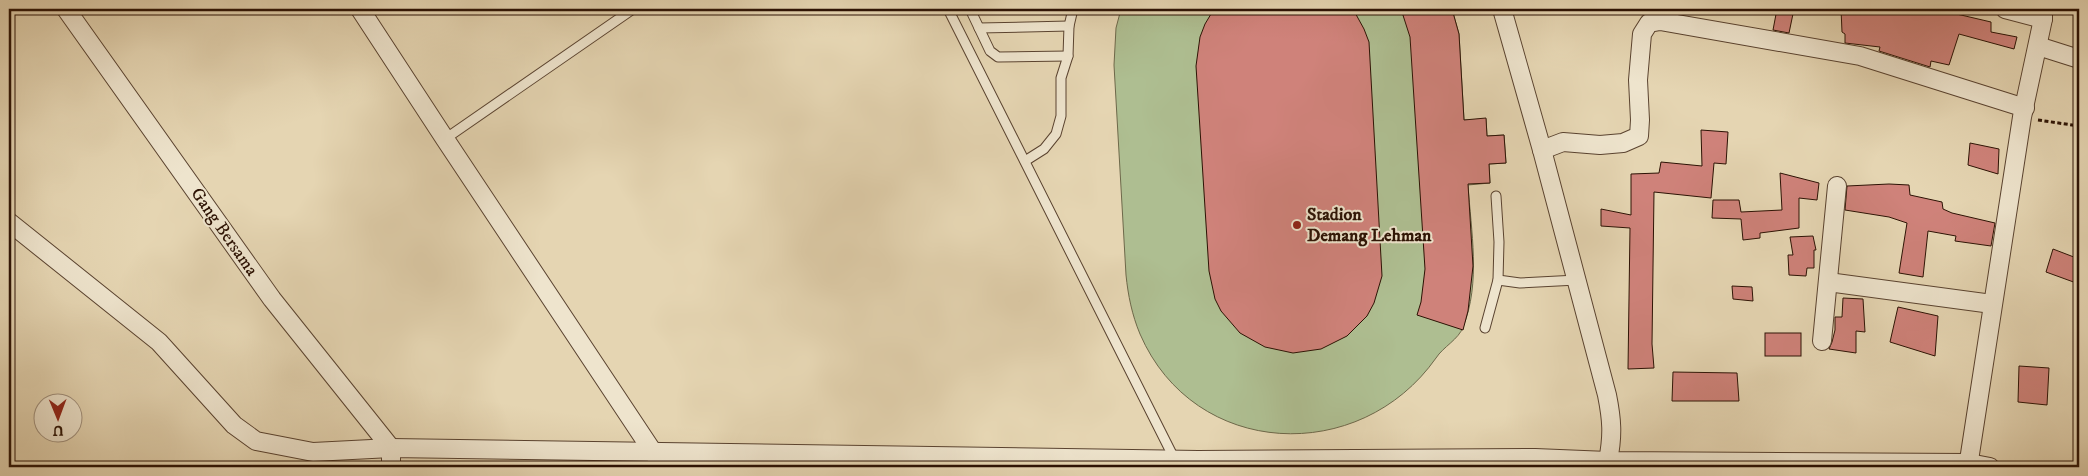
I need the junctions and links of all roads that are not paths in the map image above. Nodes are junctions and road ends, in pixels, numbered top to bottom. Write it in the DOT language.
graph roads {
  1 [pos="66,9"];
  2 [pos="360,9"];
  3 [pos="633,9"];
  4 [pos="948,9"];
  5 [pos="970,9"];
  6 [pos="1073,9"];
  7 [pos="1502,9"];
  8 [pos="2006,9"];
  9 [pos="2043,14"];
  10 [pos="1068,26"];
  11 [pos="979,28"];
  12 [pos="2038,46"];
  13 [pos="1068,56"];
  14 [pos="2079,59"];
  15 [pos="2024,112"];
  16 [pos="445,139"];
  17 [pos="1542,150"];
  18 [pos="1025,161"];
  19 [pos="1837,186"];
  20 [pos="1496,196"];
  21 [pos="9,222"];
  22 [pos="1498,280"];
  23 [pos="1577,280"];
  24 [pos="1828,282"];
  25 [pos="1992,304"];
  26 [pos="1485,328"];
  27 [pos="1822,341"];
  28 [pos="391,448"];
  29 [pos="652,451"];
  30 [pos="1175,460"];
  31 [pos="1608,461"];
  32 [pos="1535,462"];
  33 [pos="1436,463"];
  34 [pos="1197,464"];
  35 [pos="1713,464"];
  36 [pos="1969,465"];
  37 [pos="391,467"];
  38 [pos="663,467"];
  39 [pos="1990,467"];
  1 -- 28 [label="street, Gang Bersama"];
  2 -- 16 [label="street"];
  3 -- 16 [label="lane"];
  4 -- 18 [label="lane"];
  5 -- 11 [label="lane"];
  6 -- 10 [label="lane"];
  7 -- 17 [label="street"];
  8 -- 9 [label="street"];
  9 -- 12 [label="street"];
  10 -- 11 [label="lane"];
  10 -- 13 [label="lane"];
  11 -- 13 [label="lane"];
  12 -- 14 [label="street"];
  12 -- 15 [label="street"];
  13 -- 18 [label="lane"];
  15 -- 17 [label="street"];
  15 -- 25 [label="street"];
  16 -- 29 [label="street"];
  17 -- 23 [label="street"];
  18 -- 30 [label="lane"];
  19 -- 24 [label="street"];
  20 -- 22 [label="lane"];
  21 -- 28 [label="street"];
  22 -- 23 [label="lane"];
  22 -- 26 [label="lane"];
  23 -- 31 [label="street"];
  24 -- 25 [label="street"];
  24 -- 27 [label="street"];
  25 -- 36 [label="street"];
  28 -- 29 [label="street"];
  28 -- 37 [label="street"];
  29 -- 30 [label="street"];
  29 -- 38 [label="street"];
  30 -- 34 [label="street"];
  31 -- 32 [label="street"];
  31 -- 35 [label="street"];
  32 -- 33 [label="street"];
  33 -- 34 [label="street"];
  35 -- 36 [label="street"];
  36 -- 39 [label="street"];
}
